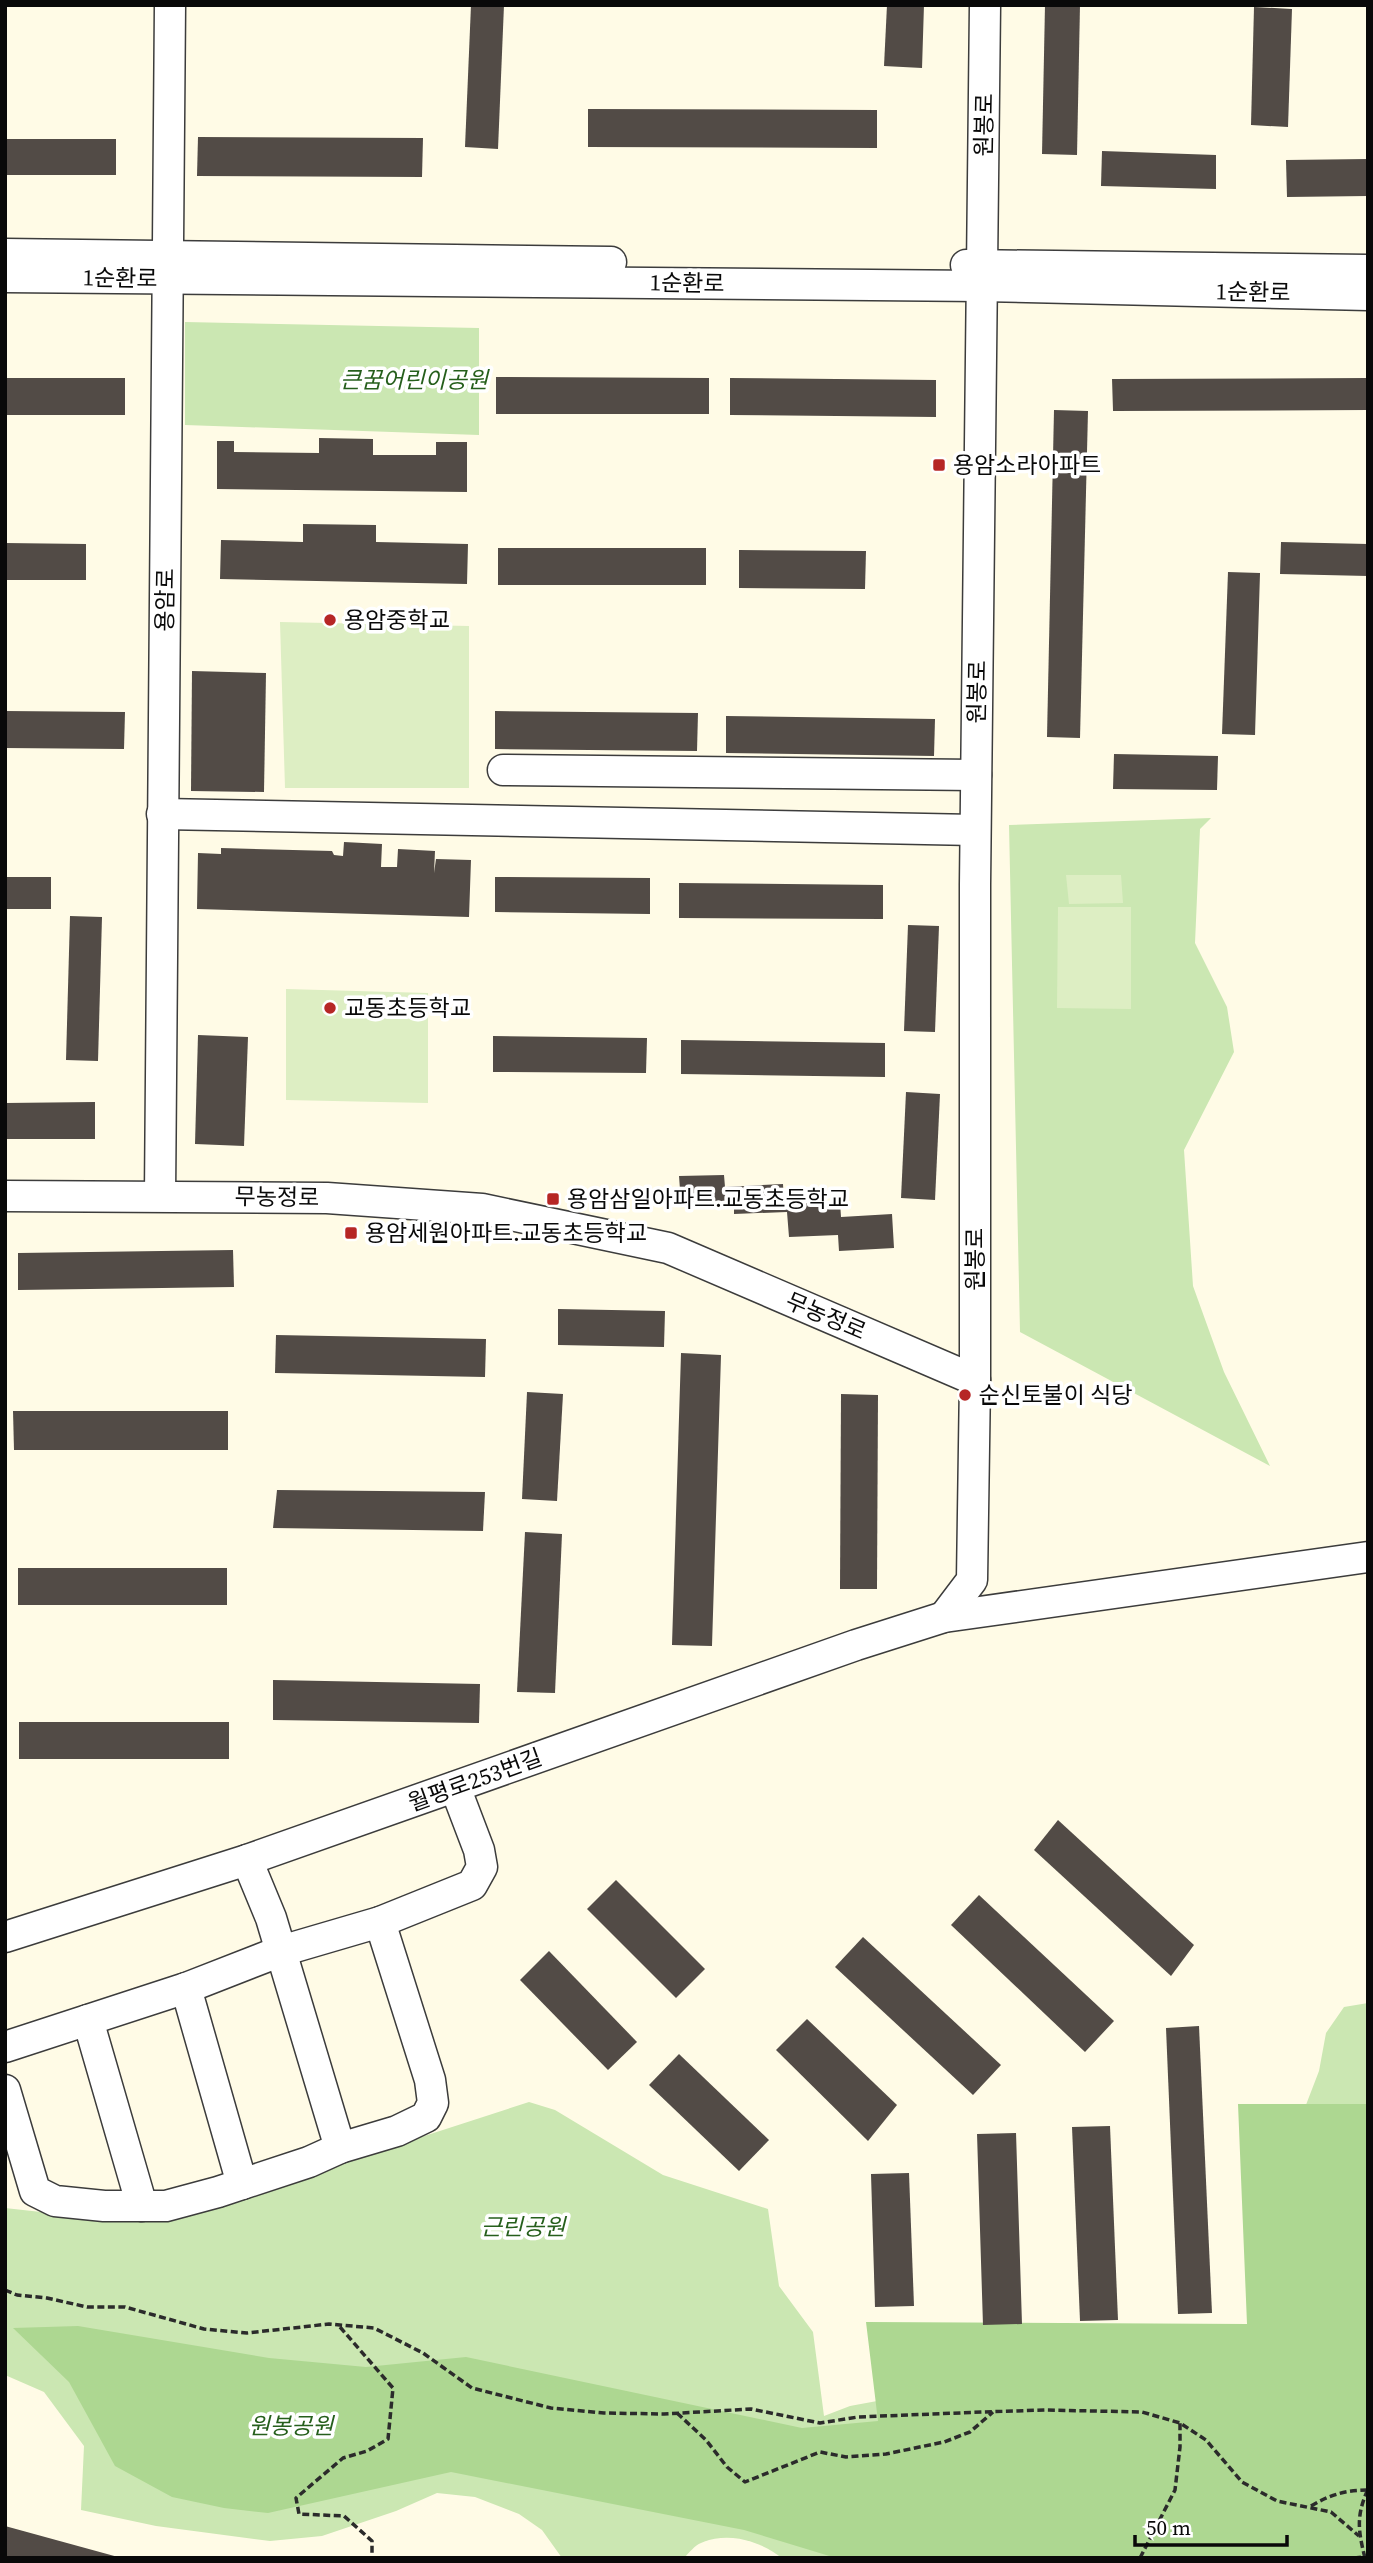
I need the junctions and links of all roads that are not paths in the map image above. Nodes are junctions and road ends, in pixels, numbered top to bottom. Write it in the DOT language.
graph roads {
  1 [pos="170,5"];
  2 [pos="985,5"];
  3 [pos="5,254"];
  4 [pos="170,268"];
  5 [pos="1368,270"];
  6 [pos="5,276"];
  7 [pos="981,276"];
  8 [pos="1368,295"];
  9 [pos="503,770"];
  10 [pos="976,775"];
  11 [pos="162,814"];
  12 [pos="975,830"];
  13 [pos="5,1196"];
  14 [pos="160,1196"];
  15 [pos="975,1380"];
  16 [pos="1368,1557"];
  17 [pos="944,1617"];
  18 [pos="455,1787"];
  19 [pos="247,1860"];
  20 [pos="380,1922"];
  21 [pos="5,1937"];
  22 [pos="281,1951"];
  23 [pos="186,1988"];
  24 [pos="88,2020"];
  25 [pos="5,2047"];
  26 [pos="5,2090"];
  27 [pos="340,2148"];
  28 [pos="242,2184"];
  29 [pos="142,2206"];
  1 -- 4 [label="street, 용암로"];
  2 -- 7 [label="street, 원봉로"];
  3 -- 4 [label="street, 1순환로"];
  4 -- 6 [label="street, 1순환로"];
  4 -- 7 [label="street, 1순환로"];
  4 -- 11 [label="street, 용암로"];
  5 -- 7 [label="street, 1순환로"];
  7 -- 8 [label="street, 1순환로"];
  7 -- 10 [label="street, 원봉로"];
  9 -- 10 [label="street"];
  10 -- 12 [label="street, 원봉로"];
  11 -- 12 [label="street"];
  11 -- 14 [label="street, 용암로"];
  12 -- 15 [label="street, 원봉로"];
  13 -- 14 [label="street, 무농정로"];
  14 -- 15 [label="street, 무농정로"];
  15 -- 17 [label="street"];
  16 -- 17 [label="street"];
  17 -- 18 [label="street, 월평로253번길"];
  18 -- 19 [label="street, 월평로253번길"];
  18 -- 20 [label="street"];
  19 -- 21 [label="street, 월평로253번길"];
  19 -- 22 [label="street"];
  20 -- 22 [label="street"];
  20 -- 27 [label="street"];
  22 -- 23 [label="street"];
  22 -- 27 [label="street"];
  23 -- 24 [label="street"];
  23 -- 28 [label="street"];
  24 -- 25 [label="street"];
  24 -- 29 [label="street"];
  26 -- 29 [label="street"];
  27 -- 28 [label="street"];
  28 -- 29 [label="street"];
}
